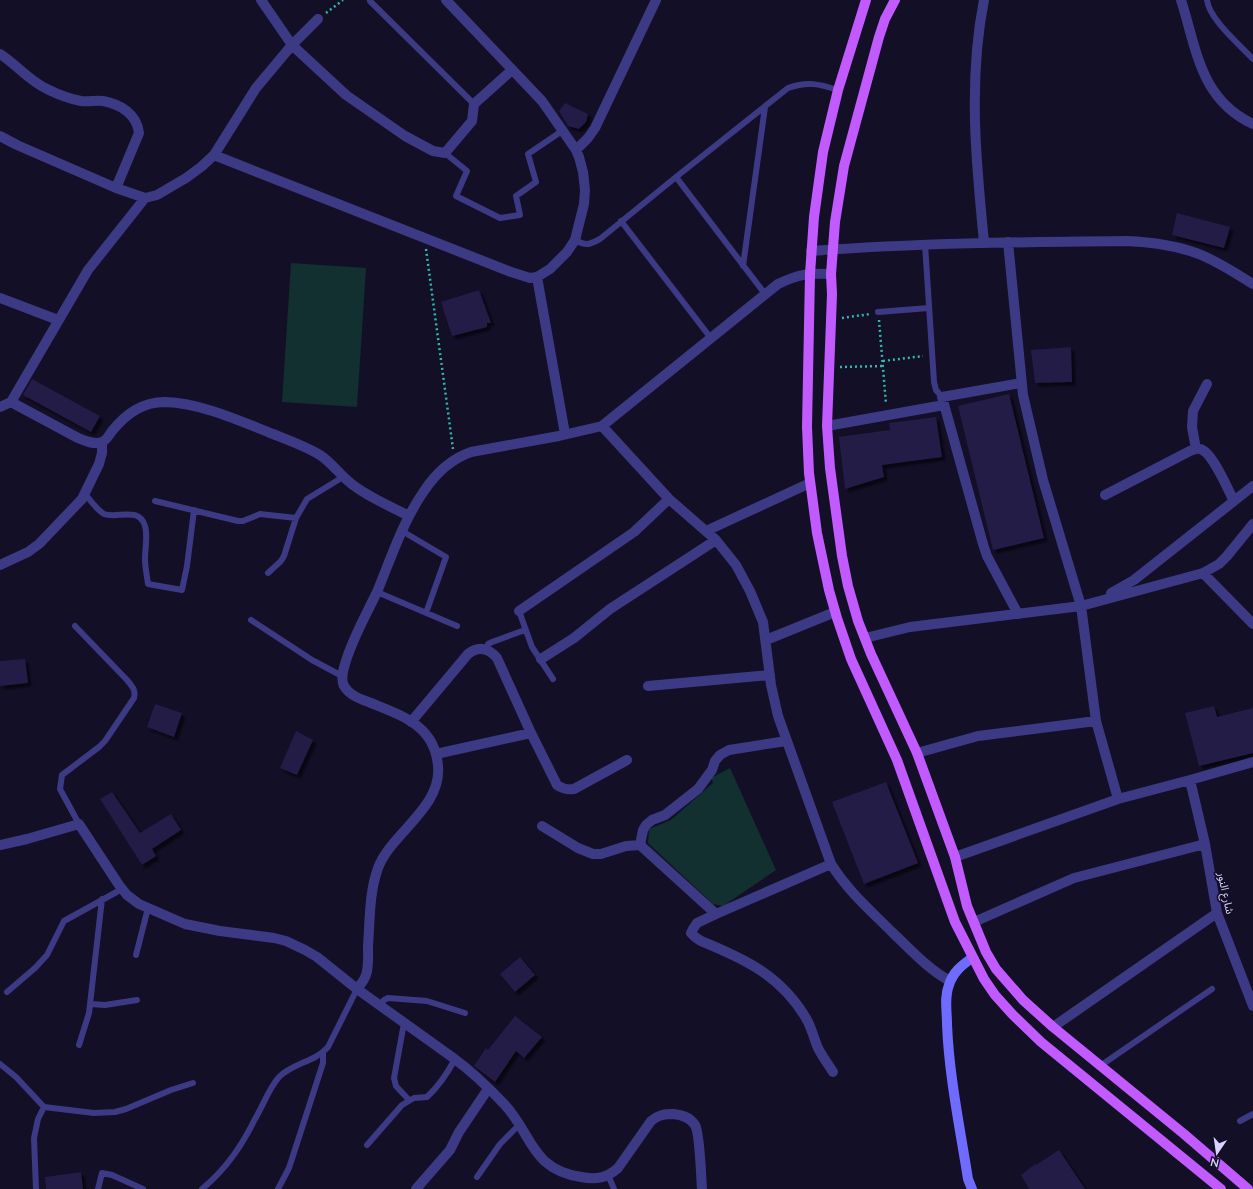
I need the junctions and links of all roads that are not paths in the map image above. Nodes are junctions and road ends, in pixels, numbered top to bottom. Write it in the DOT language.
graph roads {
  1 [pos="260,0"];
  2 [pos="446,0"];
  3 [pos="656,0"];
  4 [pos="866,0"];
  5 [pos="895,0"];
  6 [pos="984,0"];
  7 [pos="1181,0"];
  8 [pos="1207,0"];
  9 [pos="370,1"];
  10 [pos="318,19"];
  11 [pos="292,45"];
  12 [pos="0,54"];
  13 [pos="1253,59"];
  14 [pos="512,70"];
  15 [pos="838,90"];
  16 [pos="474,104"];
  17 [pos="765,107"];
  18 [pos="1253,124"];
  19 [pos="562,131"];
  20 [pos="0,136"];
  21 [pos="576,150"];
  22 [pos="445,153"];
  23 [pos="214,155"];
  24 [pos="676,177"];
  25 [pos="116,188"];
  26 [pos="145,198"];
  27 [pos="621,221"];
  28 [pos="575,240"];
  29 [pos="984,242"];
  30 [pos="1008,242"];
  31 [pos="925,244"];
  32 [pos="832,249"];
  33 [pos="812,251"];
  34 [pos="743,266"];
  35 [pos="810,274"];
  36 [pos="831,274"];
  37 [pos="537,277"];
  38 [pos="1253,284"];
  39 [pos="765,294"];
  40 [pos="0,298"];
  41 [pos="929,308"];
  42 [pos="878,312"];
  43 [pos="58,320"];
  44 [pos="710,337"];
  45 [pos="1021,383"];
  46 [pos="1207,384"];
  47 [pos="943,401"];
  48 [pos="11,402"];
  49 [pos="0,407"];
  50 [pos="602,426"];
  51 [pos="827,426"];
  52 [pos="565,434"];
  53 [pos="102,442"];
  54 [pos="1196,449"];
  55 [pos="343,477"];
  56 [pos="810,483"];
  57 [pos="1253,486"];
  58 [pos="85,494"];
  59 [pos="1105,495"];
  60 [pos="669,499"];
  61 [pos="155,501"];
  62 [pos="1234,501"];
  63 [pos="194,510"];
  64 [pos="409,516"];
  65 [pos="296,518"];
  66 [pos="1253,524"];
  67 [pos="402,531"];
  68 [pos="706,531"];
  69 [pos="716,540"];
  70 [pos="0,565"];
  71 [pos="268,573"];
  72 [pos="1202,573"];
  73 [pos="376,592"];
  74 [pos="1098,601"];
  75 [pos="1080,606"];
  76 [pos="519,611"];
  77 [pos="836,612"];
  78 [pos="426,613"];
  79 [pos="1018,614"];
  80 [pos="251,620"];
  81 [pos="1253,624"];
  82 [pos="75,626"];
  83 [pos="457,626"];
  84 [pos="525,630"];
  85 [pos="865,638"];
  86 [pos="766,640"];
  87 [pos="486,649"];
  88 [pos="541,659"];
  89 [pos="770,675"];
  90 [pos="342,676"];
  91 [pos="553,679"];
  92 [pos="648,686"];
  93 [pos="1096,721"];
  94 [pos="411,722"];
  95 [pos="531,733"];
  96 [pos="786,741"];
  97 [pos="917,753"];
  98 [pos="436,754"];
  99 [pos="627,760"];
  100 [pos="1253,762"];
  101 [pos="1190,780"];
  102 [pos="1118,798"];
  103 [pos="79,824"];
  104 [pos="542,826"];
  105 [pos="1205,844"];
  106 [pos="0,845"];
  107 [pos="640,845"];
  108 [pos="955,857"];
  109 [pos="831,864"];
  110 [pos="122,889"];
  111 [pos="102,899"];
  112 [pos="148,908"];
  113 [pos="1217,913"];
  114 [pos="716,914"];
  115 [pos="974,922"];
  116 [pos="136,955"];
  117 [pos="972,958"];
  118 [pos="950,981"];
  119 [pos="357,989"];
  120 [pos="1212,989"];
  121 [pos="7,992"];
  122 [pos="137,1000"];
  123 [pos="90,1004"];
  124 [pos="380,1006"];
  125 [pos="1253,1006"];
  126 [pos="464,1013"];
  127 [pos="404,1023"];
  128 [pos="1053,1027"];
  129 [pos="79,1045"];
  130 [pos="323,1052"];
  131 [pos="455,1059"];
  132 [pos="0,1064"];
  133 [pos="1100,1066"];
  134 [pos="833,1072"];
  135 [pos="193,1082"];
  136 [pos="488,1089"];
  137 [pos="409,1100"];
  138 [pos="44,1107"];
  139 [pos="1253,1114"];
  140 [pos="1240,1121"];
  141 [pos="519,1125"];
  142 [pos="367,1145"];
  143 [pos="608,1175"];
  144 [pos="477,1177"];
  145 [pos="36,1189"];
  146 [pos="98,1189"];
  147 [pos="143,1189"];
  148 [pos="202,1189"];
  149 [pos="278,1189"];
  150 [pos="416,1189"];
  151 [pos="614,1189"];
  152 [pos="702,1189"];
  153 [pos="972,1189"];
  154 [pos="1221,1189"];
  155 [pos="1248,1189"];
  1 -- 11 [label="street"];
  2 -- 14 [label="street"];
  3 -- 21 [label="street"];
  4 -- 15 [label="main road"];
  5 -- 32 [label="main road"];
  6 -- 29 [label="street"];
  7 -- 18 [label="street"];
  8 -- 13 [label="lane"];
  9 -- 16 [label="lane"];
  10 -- 11 [label="street"];
  11 -- 22 [label="street"];
  11 -- 23 [label="street"];
  12 -- 25 [label="street"];
  14 -- 16 [label="street"];
  14 -- 19 [label="street"];
  15 -- 17 [label="lane"];
  15 -- 33 [label="main road"];
  16 -- 22 [label="street"];
  17 -- 24 [label="lane"];
  17 -- 34 [label="lane"];
  19 -- 21 [label="street"];
  19 -- 22 [label="lane"];
  20 -- 25 [label="street"];
  21 -- 28 [label="street"];
  23 -- 26 [label="street"];
  23 -- 37 [label="street"];
  24 -- 27 [label="lane"];
  24 -- 34 [label="lane"];
  25 -- 26 [label="street"];
  26 -- 43 [label="street"];
  27 -- 28 [label="lane"];
  27 -- 44 [label="lane"];
  28 -- 37 [label="street"];
  29 -- 30 [label="street"];
  29 -- 31 [label="street"];
  30 -- 38 [label="street"];
  30 -- 45 [label="street"];
  31 -- 32 [label="street"];
  31 -- 41 [label="lane"];
  32 -- 33 [label="street"];
  32 -- 36 [label="main road"];
  33 -- 35 [label="main road"];
  34 -- 39 [label="lane"];
  35 -- 36 [label="street"];
  35 -- 39 [label="street"];
  35 -- 56 [label="main road"];
  36 -- 51 [label="main road"];
  37 -- 52 [label="street"];
  39 -- 44 [label="street"];
  40 -- 43 [label="street"];
  41 -- 42 [label="lane"];
  41 -- 47 [label="lane"];
  43 -- 48 [label="street"];
  44 -- 50 [label="street"];
  45 -- 47 [label="street"];
  45 -- 75 [label="street"];
  46 -- 54 [label="street"];
  47 -- 51 [label="street"];
  47 -- 79 [label="street"];
  48 -- 49 [label="street"];
  48 -- 53 [label="street"];
  50 -- 52 [label="street"];
  50 -- 60 [label="street"];
  51 -- 85 [label="main road"];
  52 -- 64 [label="street"];
  53 -- 55 [label="street"];
  53 -- 58 [label="street"];
  54 -- 59 [label="street"];
  54 -- 62 [label="street"];
  55 -- 64 [label="street"];
  55 -- 65 [label="lane"];
  56 -- 68 [label="street"];
  56 -- 77 [label="main road"];
  57 -- 62 [label="street"];
  58 -- 63 [label="lane"];
  58 -- 70 [label="street"];
  60 -- 68 [label="street"];
  60 -- 76 [label="street"];
  61 -- 63 [label="lane"];
  62 -- 74 [label="street"];
  63 -- 65 [label="lane"];
  64 -- 67 [label="street"];
  65 -- 71 [label="lane"];
  66 -- 72 [label="street"];
  67 -- 73 [label="street"];
  67 -- 78 [label="lane"];
  68 -- 69 [label="street"];
  69 -- 86 [label="street"];
  69 -- 88 [label="street"];
  72 -- 74 [label="street"];
  72 -- 81 [label="street"];
  73 -- 78 [label="lane"];
  73 -- 90 [label="street"];
  74 -- 75 [label="street"];
  75 -- 79 [label="street"];
  75 -- 93 [label="street"];
  76 -- 84 [label="lane"];
  77 -- 86 [label="street"];
  77 -- 117 [label="main road"];
  78 -- 83 [label="lane"];
  79 -- 85 [label="street"];
  80 -- 90 [label="lane"];
  82 -- 103 [label="lane"];
  84 -- 87 [label="lane"];
  84 -- 88 [label="lane"];
  85 -- 97 [label="main road"];
  86 -- 89 [label="street"];
  87 -- 94 [label="street"];
  87 -- 95 [label="street"];
  88 -- 91 [label="lane"];
  89 -- 92 [label="street"];
  89 -- 96 [label="street"];
  90 -- 94 [label="street"];
  93 -- 97 [label="street"];
  93 -- 102 [label="street"];
  94 -- 98 [label="street"];
  95 -- 98 [label="street"];
  95 -- 99 [label="street"];
  96 -- 107 [label="street"];
  96 -- 109 [label="street"];
  97 -- 108 [label="main road"];
  98 -- 119 [label="street"];
  100 -- 101 [label="street"];
  101 -- 102 [label="street"];
  101 -- 105 [label="street, شارع النور"];
  102 -- 108 [label="street"];
  103 -- 106 [label="street"];
  103 -- 110 [label="street"];
  104 -- 107 [label="street"];
  105 -- 113 [label="street, شارع النور"];
  105 -- 115 [label="street"];
  107 -- 114 [label="street"];
  108 -- 115 [label="main road"];
  109 -- 114 [label="street"];
  109 -- 118 [label="street"];
  110 -- 111 [label="lane"];
  110 -- 112 [label="street"];
  111 -- 121 [label="lane"];
  111 -- 123 [label="lane"];
  112 -- 116 [label="lane"];
  112 -- 119 [label="street"];
  113 -- 125 [label="street, شارع النور"];
  113 -- 128 [label="street"];
  114 -- 134 [label="street"];
  115 -- 128 [label="main road"];
  117 -- 118 [label="main road"];
  117 -- 154 [label="main road"];
  118 -- 153 [label="main road"];
  119 -- 124 [label="street"];
  119 -- 130 [label="lane"];
  120 -- 133 [label="lane"];
  122 -- 123 [label="lane"];
  123 -- 129 [label="lane"];
  124 -- 126 [label="lane"];
  124 -- 127 [label="street"];
  127 -- 131 [label="street"];
  127 -- 137 [label="lane"];
  128 -- 133 [label="main road"];
  130 -- 148 [label="lane"];
  130 -- 149 [label="lane"];
  131 -- 136 [label="street"];
  131 -- 137 [label="lane"];
  132 -- 138 [label="lane"];
  133 -- 155 [label="main road"];
  135 -- 138 [label="lane"];
  136 -- 141 [label="street"];
  136 -- 150 [label="street"];
  137 -- 142 [label="lane"];
  138 -- 145 [label="lane"];
  139 -- 140 [label="lane"];
  141 -- 143 [label="street"];
  141 -- 144 [label="lane"];
  143 -- 151 [label="lane"];
  143 -- 152 [label="street"];
  146 -- 147 [label="lane"];
}
